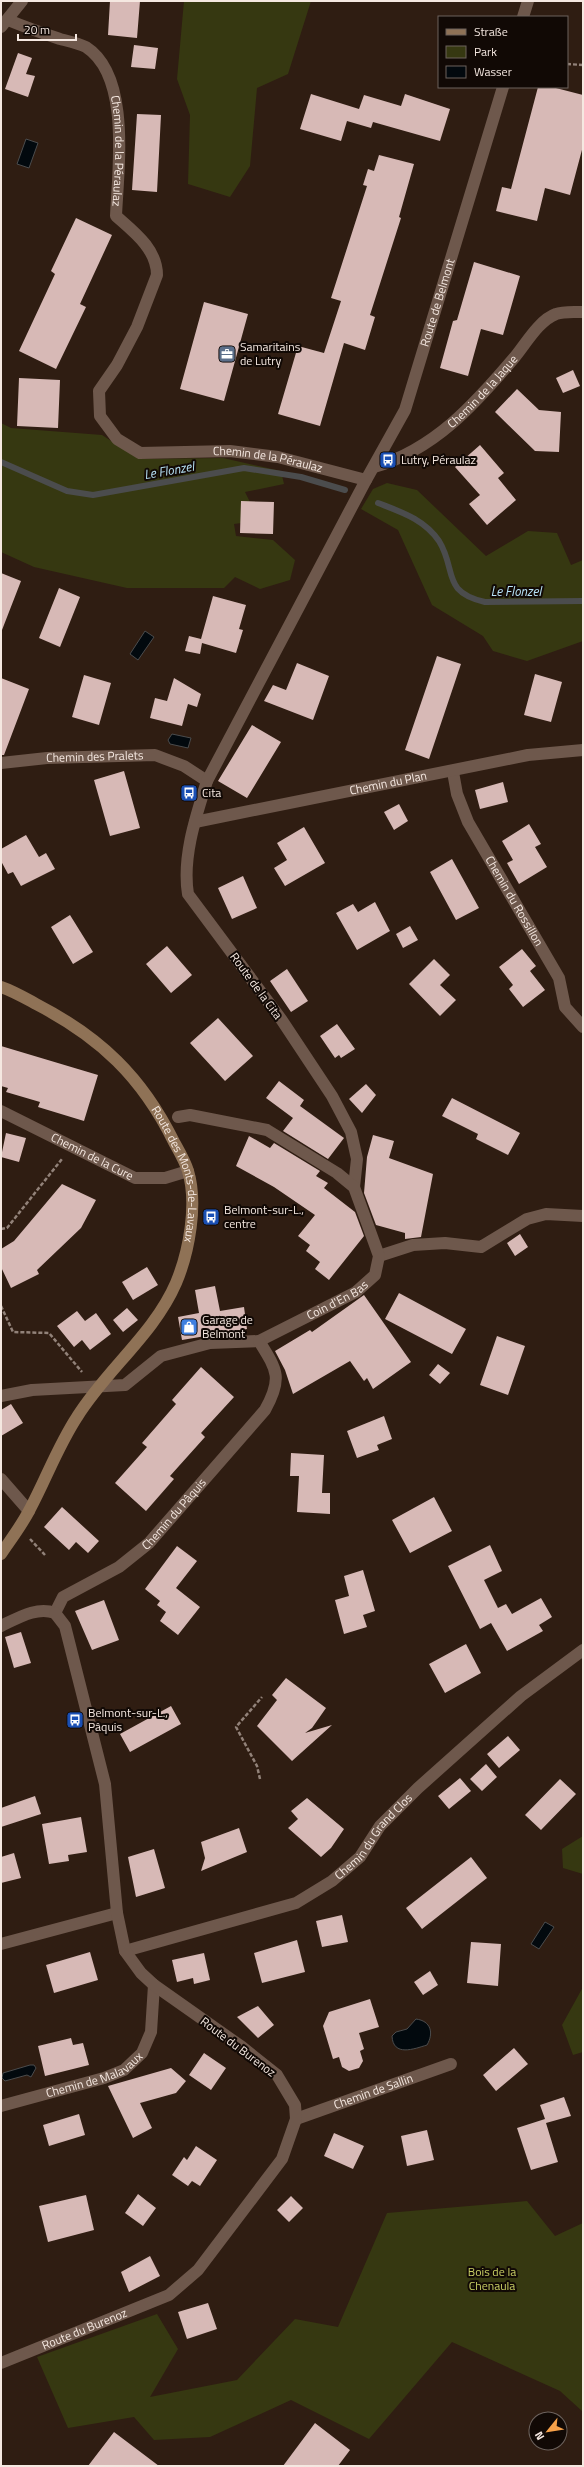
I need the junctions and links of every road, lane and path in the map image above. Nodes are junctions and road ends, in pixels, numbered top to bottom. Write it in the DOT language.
graph roads {
  1 [pos="22,1"];
  2 [pos="528,1"];
  3 [pos="523,16"];
  4 [pos="5,23"];
  5 [pos="568,64"];
  6 [pos="583,65"];
  7 [pos="503,88"];
  8 [pos="583,312"];
  9 [pos="374,467"];
  10 [pos="366,480"];
  11 [pos="583,750"];
  12 [pos="1,763"];
  13 [pos="453,772"];
  14 [pos="207,781"];
  15 [pos="195,822"];
  16 [pos="1,987"];
  17 [pos="583,1027"];
  18 [pos="1,1111"];
  19 [pos="178,1117"];
  20 [pos="65,1156"];
  21 [pos="188,1172"];
  22 [pos="354,1187"];
  23 [pos="583,1216"];
  24 [pos="1,1229"];
  25 [pos="379,1256"];
  26 [pos="1,1306"];
  27 [pos="259,1340"];
  28 [pos="86,1378"];
  29 [pos="98,1388"];
  30 [pos="1,1396"];
  31 [pos="1,1479"];
  32 [pos="30,1511"];
  33 [pos="28,1536"];
  34 [pos="1,1554"];
  35 [pos="45,1555"];
  36 [pos="55,1613"];
  37 [pos="1,1626"];
  38 [pos="583,1650"];
  39 [pos="262,1697"];
  40 [pos="260,1779"];
  41 [pos="117,1913"];
  42 [pos="1,1944"];
  43 [pos="125,1951"];
  44 [pos="154,1985"];
  45 [pos="451,2064"];
  46 [pos="1,2106"];
  47 [pos="296,2119"];
  48 [pos="1,2363"];
  1 -- 4 [label="street"];
  2 -- 3 [label="street"];
  4 -- 10 [label="street, Chemin de la Péraulaz"];
  5 -- 6 [label="path"];
  7 -- 9 [label="street, Route de Belmont"];
  8 -- 9 [label="street, Chemin de la Jaque"];
  9 -- 10 [label="street, Route de Belmont"];
  10 -- 14 [label="street, Route de Belmont"];
  11 -- 13 [label="street, Chemin du Plan"];
  12 -- 14 [label="street, Chemin des Pralets"];
  13 -- 15 [label="street, Chemin du Plan"];
  13 -- 17 [label="street, Chemin du Rossillon"];
  14 -- 15 [label="street, Route de la Cita"];
  15 -- 22 [label="street, Route de la Cita"];
  16 -- 21 [label="street, Route des Monts-de-Lavaux"];
  18 -- 21 [label="street, Chemin de la Cure"];
  19 -- 22 [label="street"];
  20 -- 24 [label="path"];
  21 -- 29 [label="street, Route des Monts-de-Lavaux"];
  22 -- 25 [label="street"];
  23 -- 25 [label="street"];
  25 -- 27 [label="street, Coin d'En Bas"];
  26 -- 28 [label="path"];
  27 -- 29 [label="street, Coin d'En Bas"];
  27 -- 36 [label="street, Chemin du Pâquis"];
  29 -- 30 [label="street, Coin d'En Bas"];
  29 -- 32 [label="street, Route des Monts-de-Lavaux"];
  31 -- 32 [label="street"];
  32 -- 34 [label="street, Route des Monts-de-Lavaux"];
  33 -- 35 [label="path"];
  36 -- 37 [label="street"];
  36 -- 41 [label="street, Route du Burenoz"];
  38 -- 43 [label="street, Chemin du Grand Clos"];
  39 -- 40 [label="path"];
  41 -- 42 [label="street"];
  41 -- 43 [label="street, Route du Burenoz"];
  43 -- 44 [label="street, Route du Burenoz"];
  44 -- 46 [label="street, Chemin de Malavaux"];
  44 -- 47 [label="street, Route du Burenoz"];
  45 -- 47 [label="street, Chemin de Sallin"];
  47 -- 48 [label="street, Route du Burenoz"];
}
